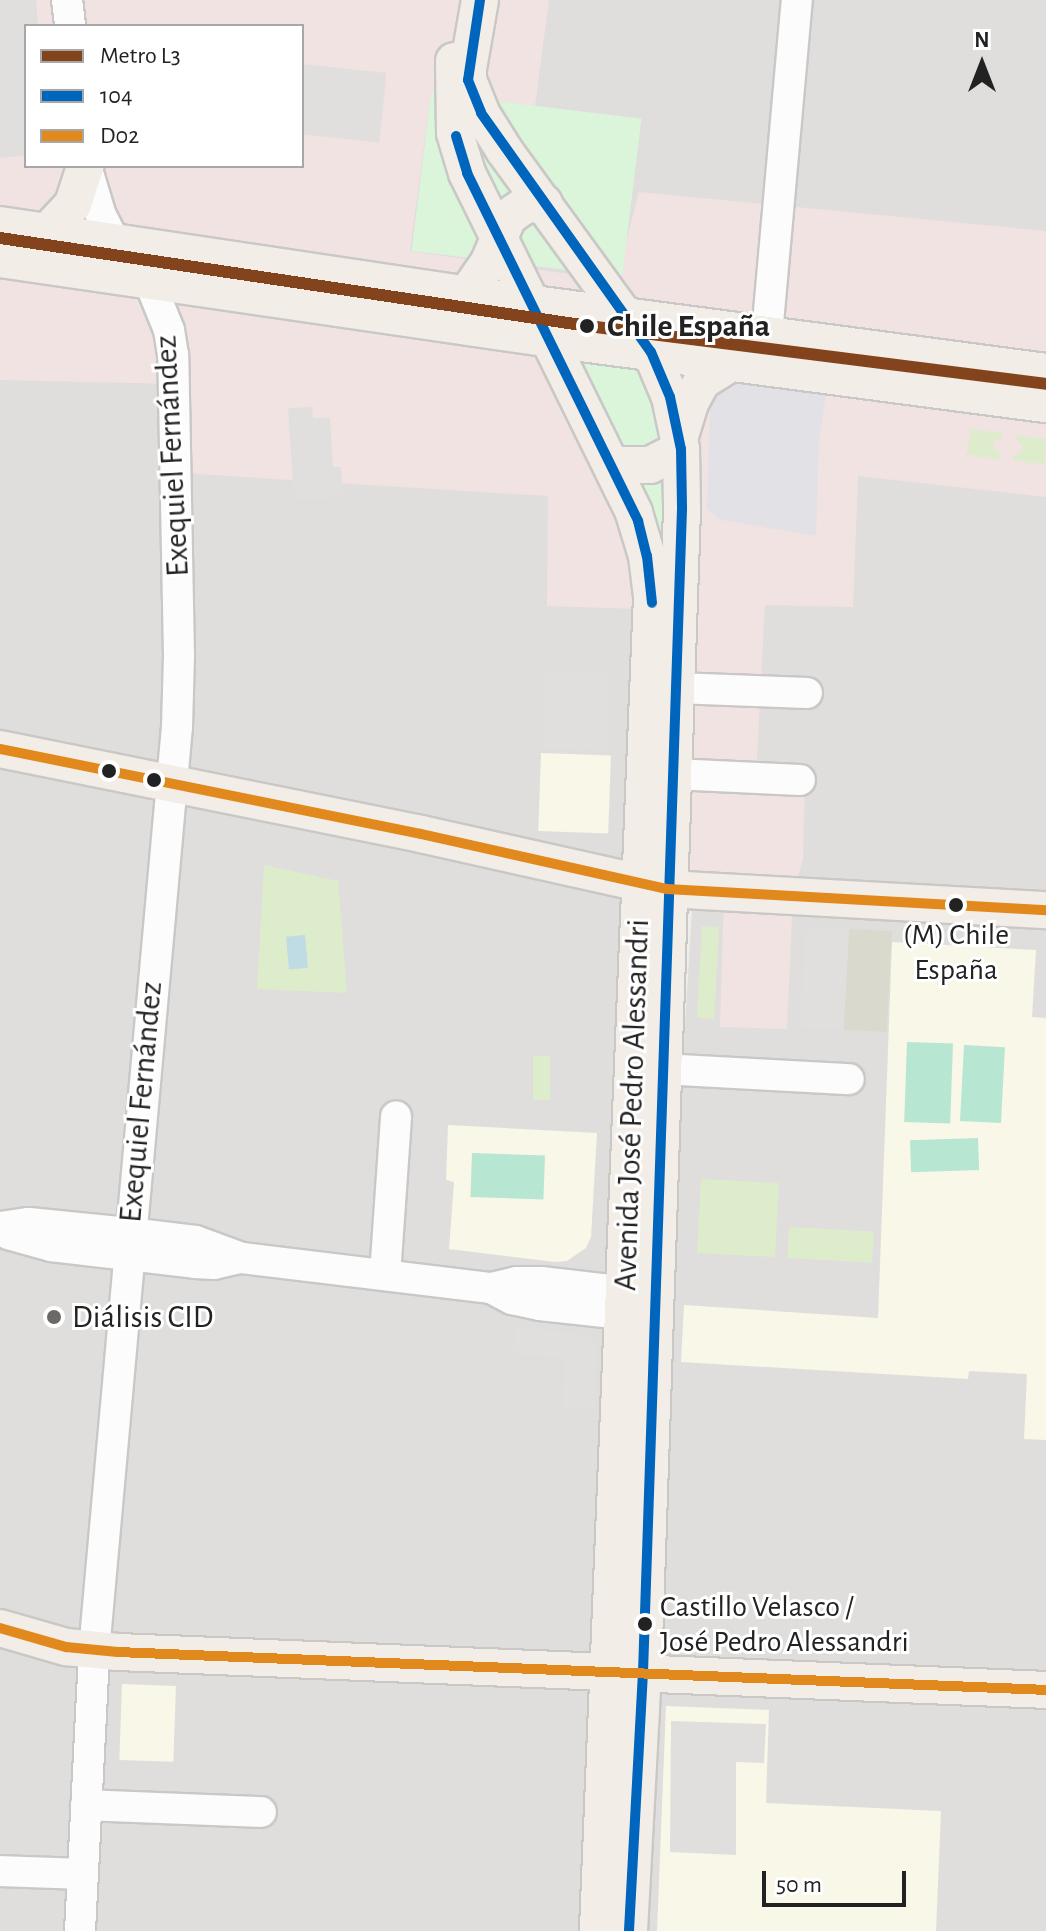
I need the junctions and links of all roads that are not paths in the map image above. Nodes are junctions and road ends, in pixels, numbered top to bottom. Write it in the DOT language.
graph roads {
  1 [pos="67,0"];
  2 [pos="461,0"];
  3 [pos="480,0"];
  4 [pos="797,0"];
  5 [pos="70,24"];
  6 [pos="85,168"];
  7 [pos="87,168"];
  8 [pos="544,203"];
  9 [pos="0,225"];
  10 [pos="48,231"];
  11 [pos="497,236"];
  12 [pos="114,241"];
  13 [pos="0,259"];
  14 [pos="144,278"];
  15 [pos="466,295"];
  16 [pos="533,304"];
  17 [pos="626,316"];
  18 [pos="767,334"];
  19 [pos="551,339"];
  20 [pos="651,352"];
  21 [pos="731,363"];
  22 [pos="1046,372"];
  23 [pos="1046,404"];
  24 [pos="680,442"];
  25 [pos="613,465"];
  26 [pos="676,688"];
  27 [pos="807,693"];
  28 [pos="0,749"];
  29 [pos="673,774"];
  30 [pos="800,780"];
  31 [pos="170,782"];
  32 [pos="654,886"];
  33 [pos="1046,910"];
  34 [pos="662,1069"];
  35 [pos="849,1079"];
  36 [pos="396,1116"];
  37 [pos="0,1229"];
  38 [pos="128,1244"];
  39 [pos="385,1275"];
  40 [pos="634,1305"];
  41 [pos="0,1628"];
  42 [pos="94,1651"];
  43 [pos="626,1671"];
  44 [pos="1046,1690"];
  45 [pos="86,1805"];
  46 [pos="261,1812"];
  47 [pos="0,1871"];
  48 [pos="83,1874"];
  49 [pos="80,1931"];
  50 [pos="598,1931"];
  51 [pos="629,1931"];
  1 -- 5 [label="street"];
  2 -- 11 [label="main road, Avenida José Pedro Alessandri"];
  3 -- 8 [label="main road, Avenida José Pedro Alessandri"];
  4 -- 18 [label="street"];
  6 -- 10 [label="main road"];
  7 -- 12 [label="street, Exequiel Fernández"];
  8 -- 11 [label="main road"];
  8 -- 17 [label="main road, Avenida José Pedro Alessandri"];
  9 -- 10 [label="main road"];
  10 -- 12 [label="main road"];
  11 -- 15 [label="main road"];
  11 -- 16 [label="main road, Avenida José Pedro Alessandri"];
  12 -- 14 [label="street, Exequiel Fernández"];
  12 -- 15 [label="main road"];
  13 -- 14 [label="main road"];
  14 -- 19 [label="main road"];
  14 -- 31 [label="street, Exequiel Fernández"];
  15 -- 16 [label="main road"];
  16 -- 17 [label="main road"];
  16 -- 19 [label="main road, Avenida José Pedro Alessandri"];
  17 -- 18 [label="main road"];
  17 -- 20 [label="main road, Avenida José Pedro Alessandri"];
  18 -- 22 [label="main road"];
  19 -- 20 [label="main road"];
  19 -- 25 [label="main road, Avenida José Pedro Alessandri"];
  20 -- 21 [label="main road"];
  20 -- 24 [label="main road, Avenida José Pedro Alessandri"];
  21 -- 23 [label="main road"];
  21 -- 24 [label="main road"];
  24 -- 25 [label="main road"];
  24 -- 26 [label="main road, Avenida José Pedro Alessandri"];
  25 -- 32 [label="main road, Avenida José Pedro Alessandri"];
  26 -- 27 [label="street"];
  26 -- 29 [label="main road, Avenida José Pedro Alessandri"];
  28 -- 31 [label="main road"];
  29 -- 30 [label="street"];
  29 -- 32 [label="main road, Avenida José Pedro Alessandri"];
  31 -- 32 [label="main road"];
  31 -- 38 [label="street, Exequiel Fernández"];
  32 -- 33 [label="main road"];
  32 -- 34 [label="main road, Avenida José Pedro Alessandri"];
  32 -- 40 [label="main road, Avenida José Pedro Alessandri"];
  34 -- 35 [label="street"];
  34 -- 40 [label="main road, Avenida José Pedro Alessandri"];
  36 -- 39 [label="street"];
  37 -- 38 [label="street"];
  38 -- 39 [label="street"];
  38 -- 42 [label="street, Exequiel Fernández"];
  39 -- 40 [label="street"];
  40 -- 43 [label="main road, Avenida José Pedro Alessandri"];
  41 -- 42 [label="main road"];
  42 -- 43 [label="main road"];
  42 -- 45 [label="street, Exequiel Fernández"];
  43 -- 44 [label="main road"];
  43 -- 50 [label="main road, Avenida José Pedro Alessandri"];
  43 -- 51 [label="main road, Avenida José Pedro Alessandri"];
  45 -- 46 [label="street"];
  45 -- 48 [label="street, Exequiel Fernández"];
  47 -- 48 [label="street"];
  48 -- 49 [label="street, Exequiel Fernández"];
}
